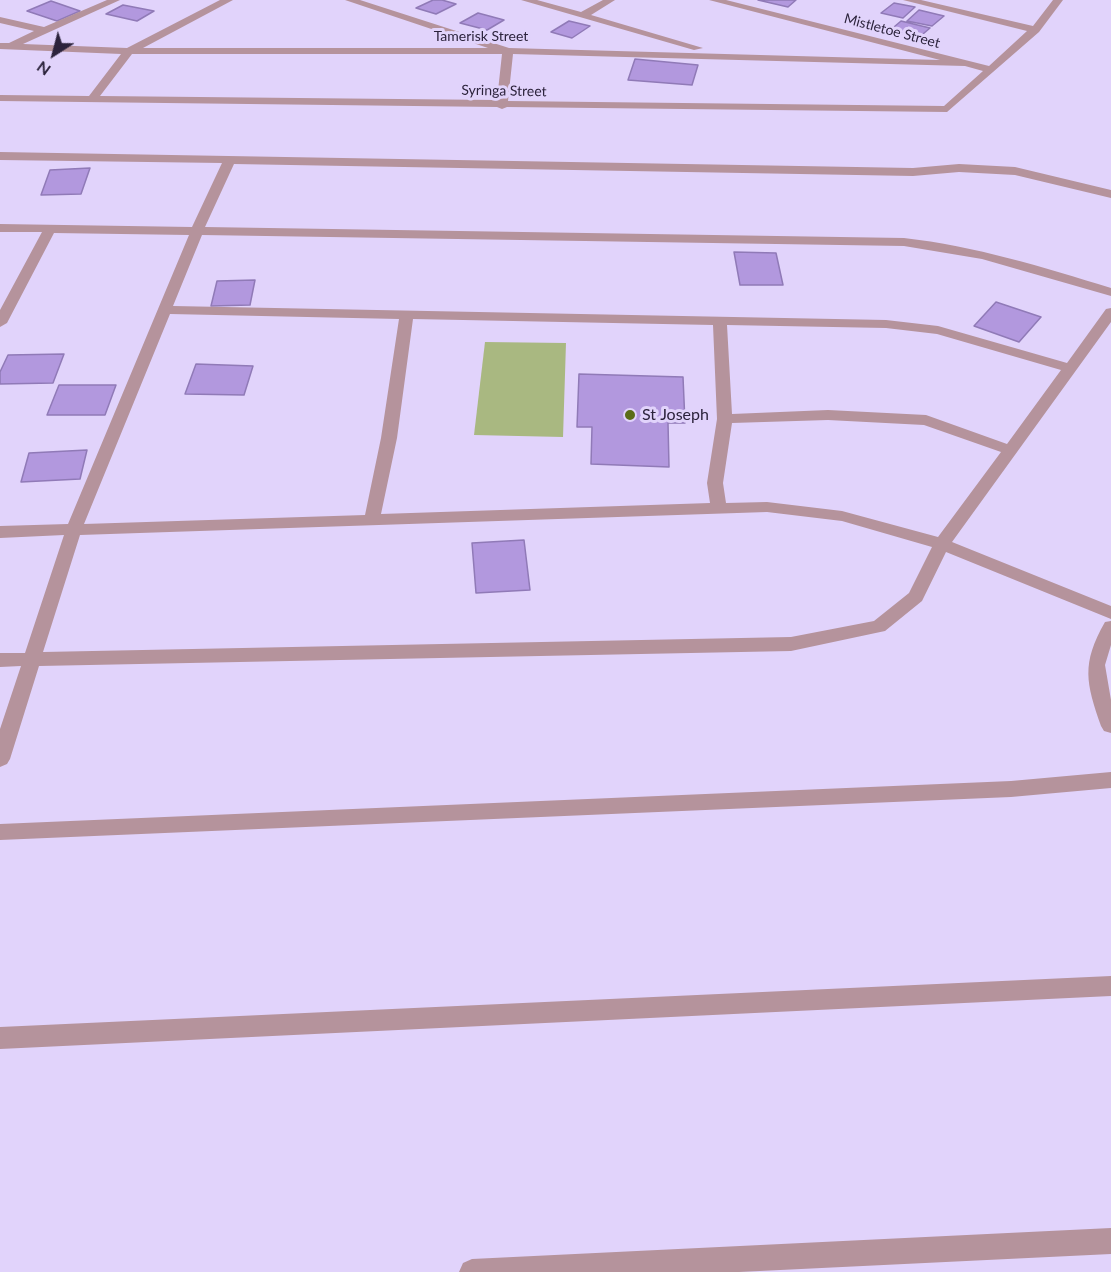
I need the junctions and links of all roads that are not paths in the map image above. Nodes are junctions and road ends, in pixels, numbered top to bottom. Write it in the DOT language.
graph roads {
  1 [pos="115,0"];
  2 [pos="228,0"];
  3 [pos="350,0"];
  4 [pos="526,0"];
  5 [pos="610,0"];
  6 [pos="714,0"];
  7 [pos="908,0"];
  8 [pos="1058,0"];
  9 [pos="582,16"];
  10 [pos="0,20"];
  11 [pos="1035,30"];
  12 [pos="46,31"];
  13 [pos="5,46"];
  14 [pos="129,51"];
  15 [pos="508,51"];
  16 [pos="726,56"];
  17 [pos="962,64"];
  18 [pos="992,70"];
  19 [pos="0,98"];
  20 [pos="92,99"];
  21 [pos="502,106"];
  22 [pos="0,156"];
  23 [pos="230,159"];
  24 [pos="1111,194"];
  25 [pos="0,228"];
  26 [pos="50,229"];
  27 [pos="197,231"];
  28 [pos="1111,292"];
  29 [pos="5,306"];
  30 [pos="164,310"];
  31 [pos="1111,312"];
  32 [pos="407,315"];
  33 [pos="720,320"];
  34 [pos="0,323"];
  35 [pos="1069,368"];
  36 [pos="725,419"];
  37 [pos="1010,450"];
  38 [pos="719,508"];
  39 [pos="372,520"];
  40 [pos="74,529"];
  41 [pos="0,532"];
  42 [pos="942,544"];
  43 [pos="1111,613"];
  44 [pos="1111,627"];
  45 [pos="33,659"];
  46 [pos="0,660"];
  47 [pos="1111,726"];
  48 [pos="0,759"];
  49 [pos="1111,780"];
  50 [pos="0,832"];
  51 [pos="1111,986"];
  52 [pos="0,1038"];
  53 [pos="1111,1241"];
  54 [pos="472,1272"];
  1 -- 12 [label="street"];
  2 -- 14 [label="street"];
  3 -- 15 [label="street"];
  4 -- 9 [label="street"];
  5 -- 9 [label="street"];
  6 -- 17 [label="street, Mistletoe Street"];
  7 -- 11 [label="street"];
  8 -- 11 [label="street, Syringa Street"];
  9 -- 16 [label="street"];
  10 -- 12 [label="street"];
  11 -- 18 [label="street, Syringa Street"];
  12 -- 13 [label="street"];
  13 -- 14 [label="street, Tamerisk Street"];
  14 -- 15 [label="street, Tamerisk Street"];
  14 -- 20 [label="street"];
  15 -- 16 [label="street, Tamerisk Street"];
  15 -- 21 [label="street"];
  16 -- 17 [label="street, Tamerisk Street"];
  17 -- 18 [label="street, Mistletoe Street"];
  18 -- 21 [label="street, Syringa Street"];
  19 -- 20 [label="street, Syringa Street"];
  20 -- 21 [label="street, Syringa Street"];
  22 -- 23 [label="street"];
  23 -- 24 [label="street"];
  23 -- 27 [label="street"];
  25 -- 26 [label="street"];
  26 -- 27 [label="street"];
  26 -- 29 [label="street"];
  27 -- 28 [label="street"];
  27 -- 30 [label="street"];
  29 -- 34 [label="street"];
  30 -- 32 [label="street"];
  30 -- 40 [label="street"];
  31 -- 35 [label="street"];
  32 -- 33 [label="street"];
  32 -- 39 [label="street"];
  33 -- 35 [label="street"];
  33 -- 36 [label="street"];
  35 -- 37 [label="street"];
  36 -- 37 [label="street"];
  36 -- 38 [label="street"];
  37 -- 42 [label="street"];
  38 -- 39 [label="street"];
  38 -- 42 [label="street"];
  39 -- 40 [label="street"];
  40 -- 41 [label="street"];
  40 -- 45 [label="street"];
  42 -- 43 [label="street"];
  42 -- 45 [label="street"];
  44 -- 47 [label="street"];
  45 -- 46 [label="street"];
  45 -- 48 [label="street"];
  49 -- 50 [label="street"];
  51 -- 52 [label="street"];
  53 -- 54 [label="street"];
}
